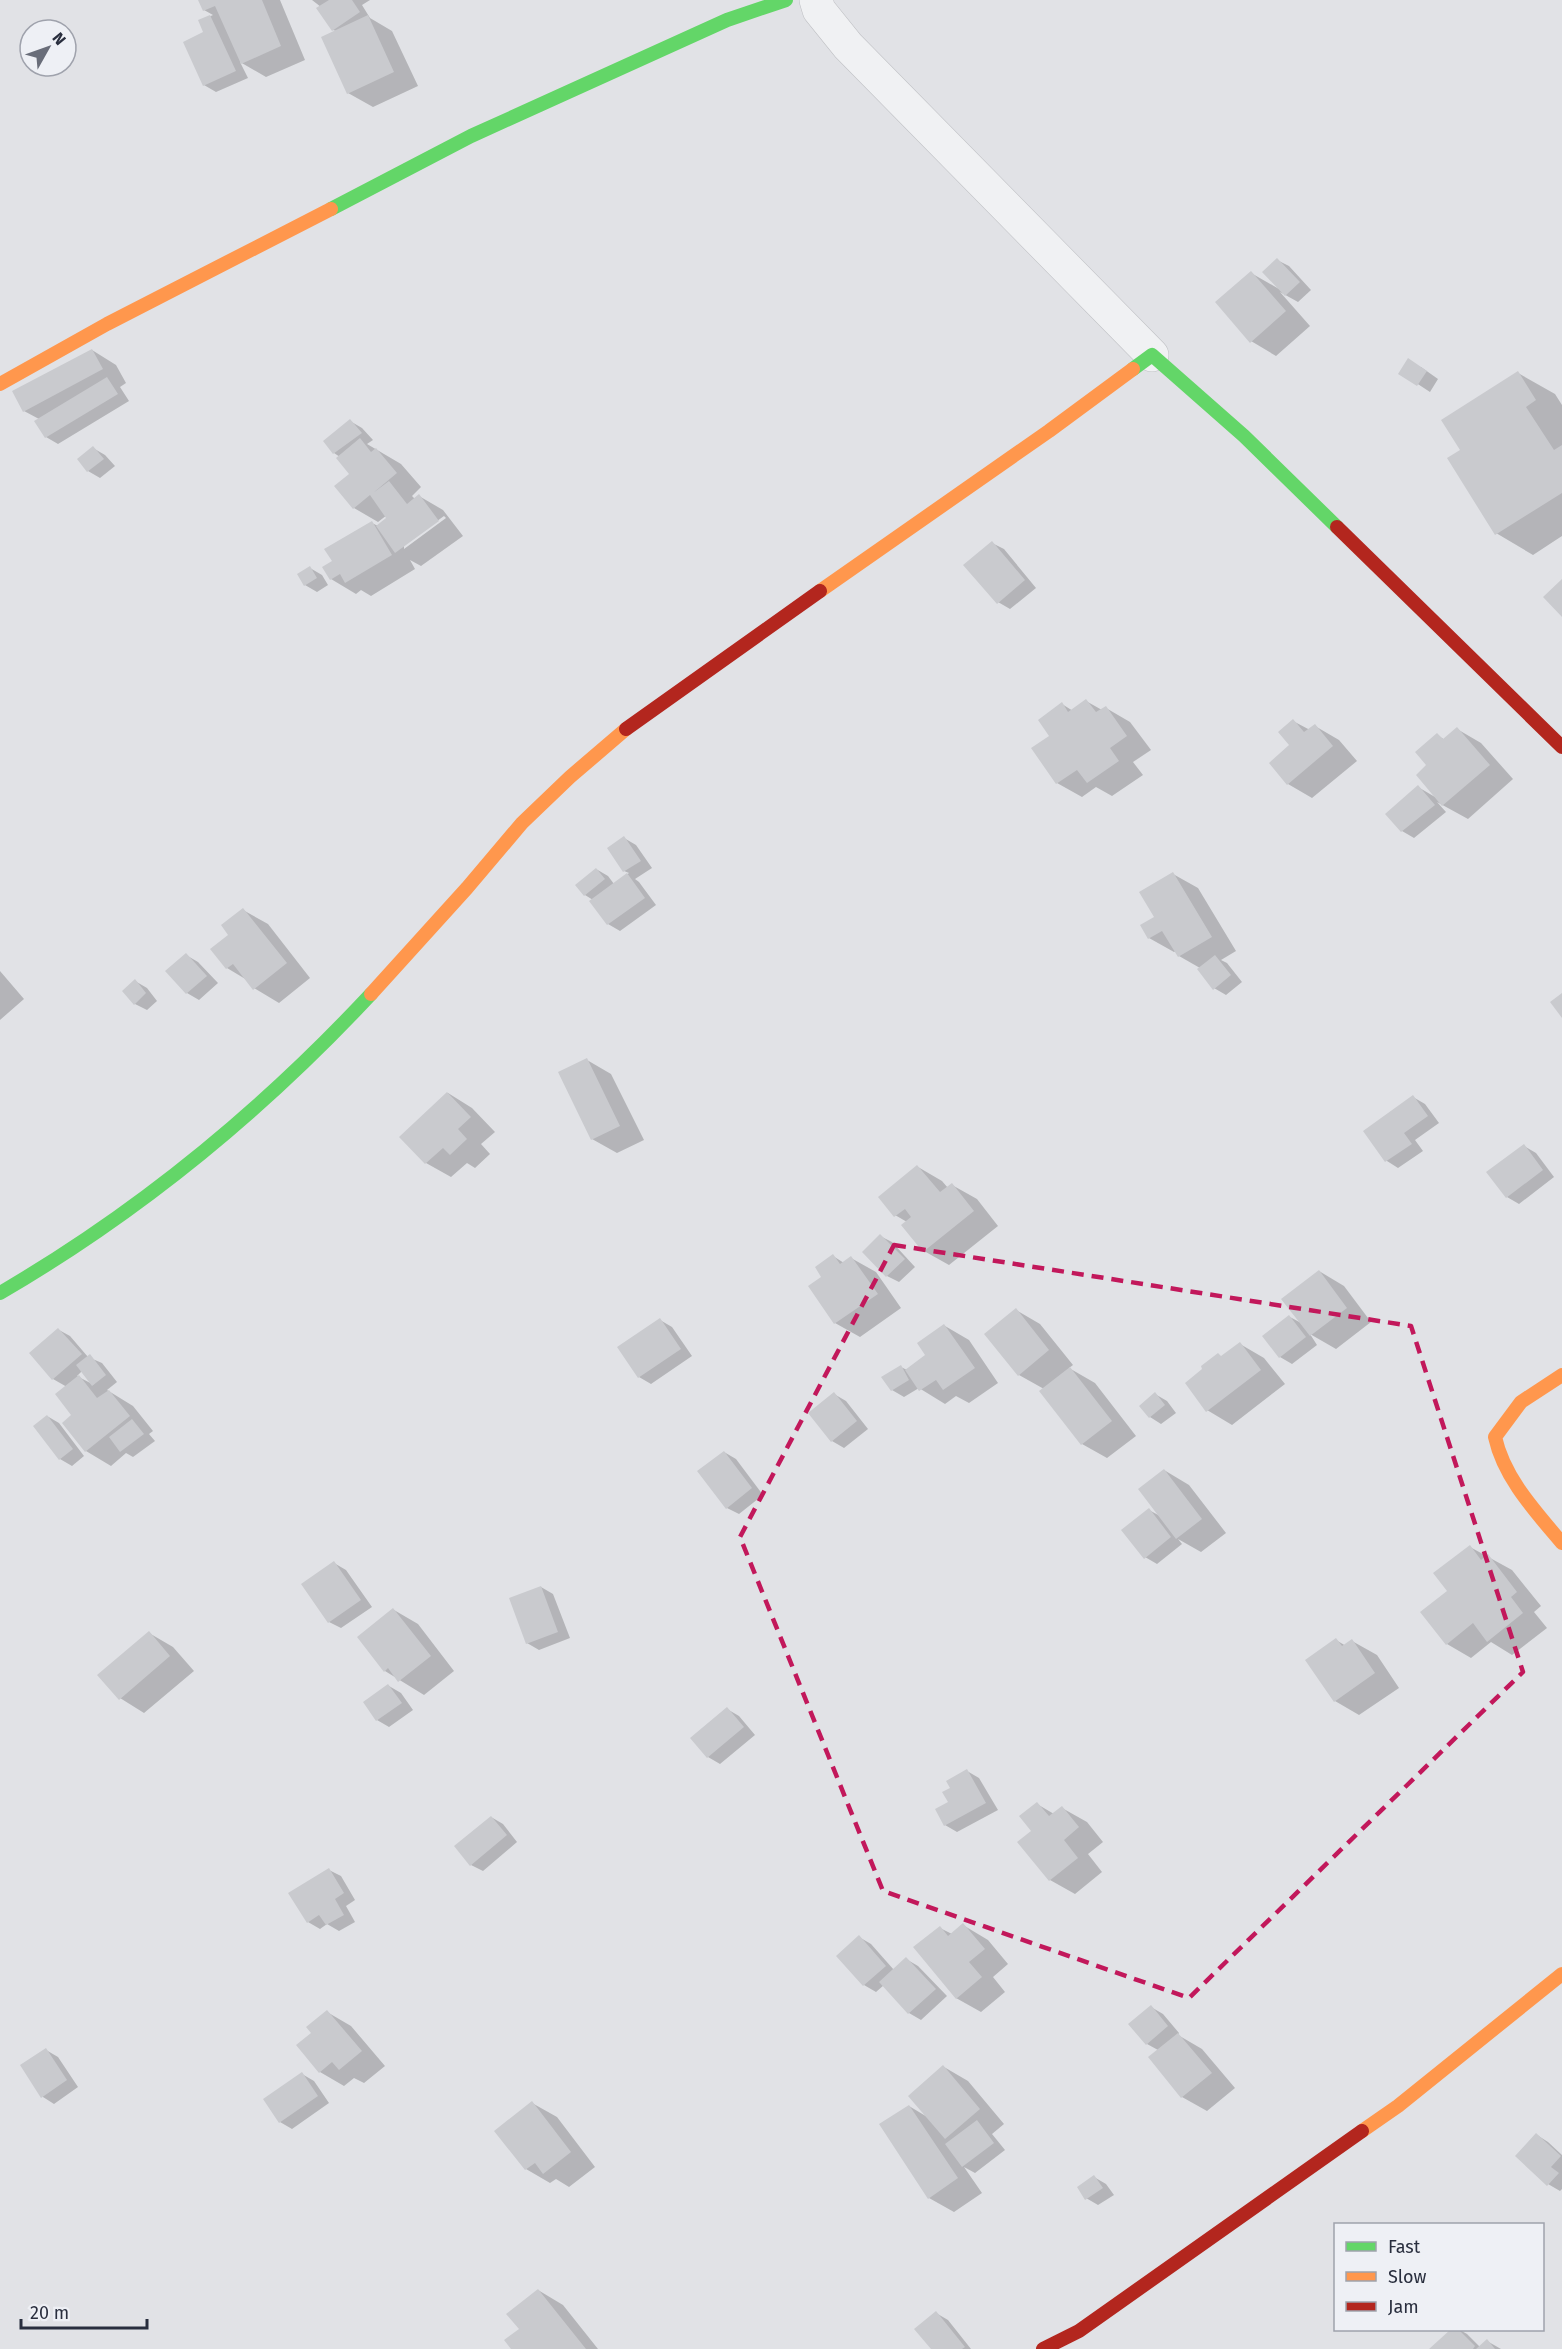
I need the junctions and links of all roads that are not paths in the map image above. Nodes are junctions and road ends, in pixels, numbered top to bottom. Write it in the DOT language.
graph roads {
  1 [pos="786,0"];
  2 [pos="816,0"];
  3 [pos="1152,355"];
  4 [pos="0,384"];
  5 [pos="1562,747"];
  6 [pos="0,1293"];
  7 [pos="1562,1375"];
  8 [pos="1562,1543"];
  9 [pos="1562,1974"];
  10 [pos="1044,2349"];
  1 -- 4 [label="street"];
  2 -- 3 [label="street"];
  3 -- 5 [label="street"];
  3 -- 6 [label="street"];
  7 -- 8 [label="street"];
  9 -- 10 [label="street"];
}
